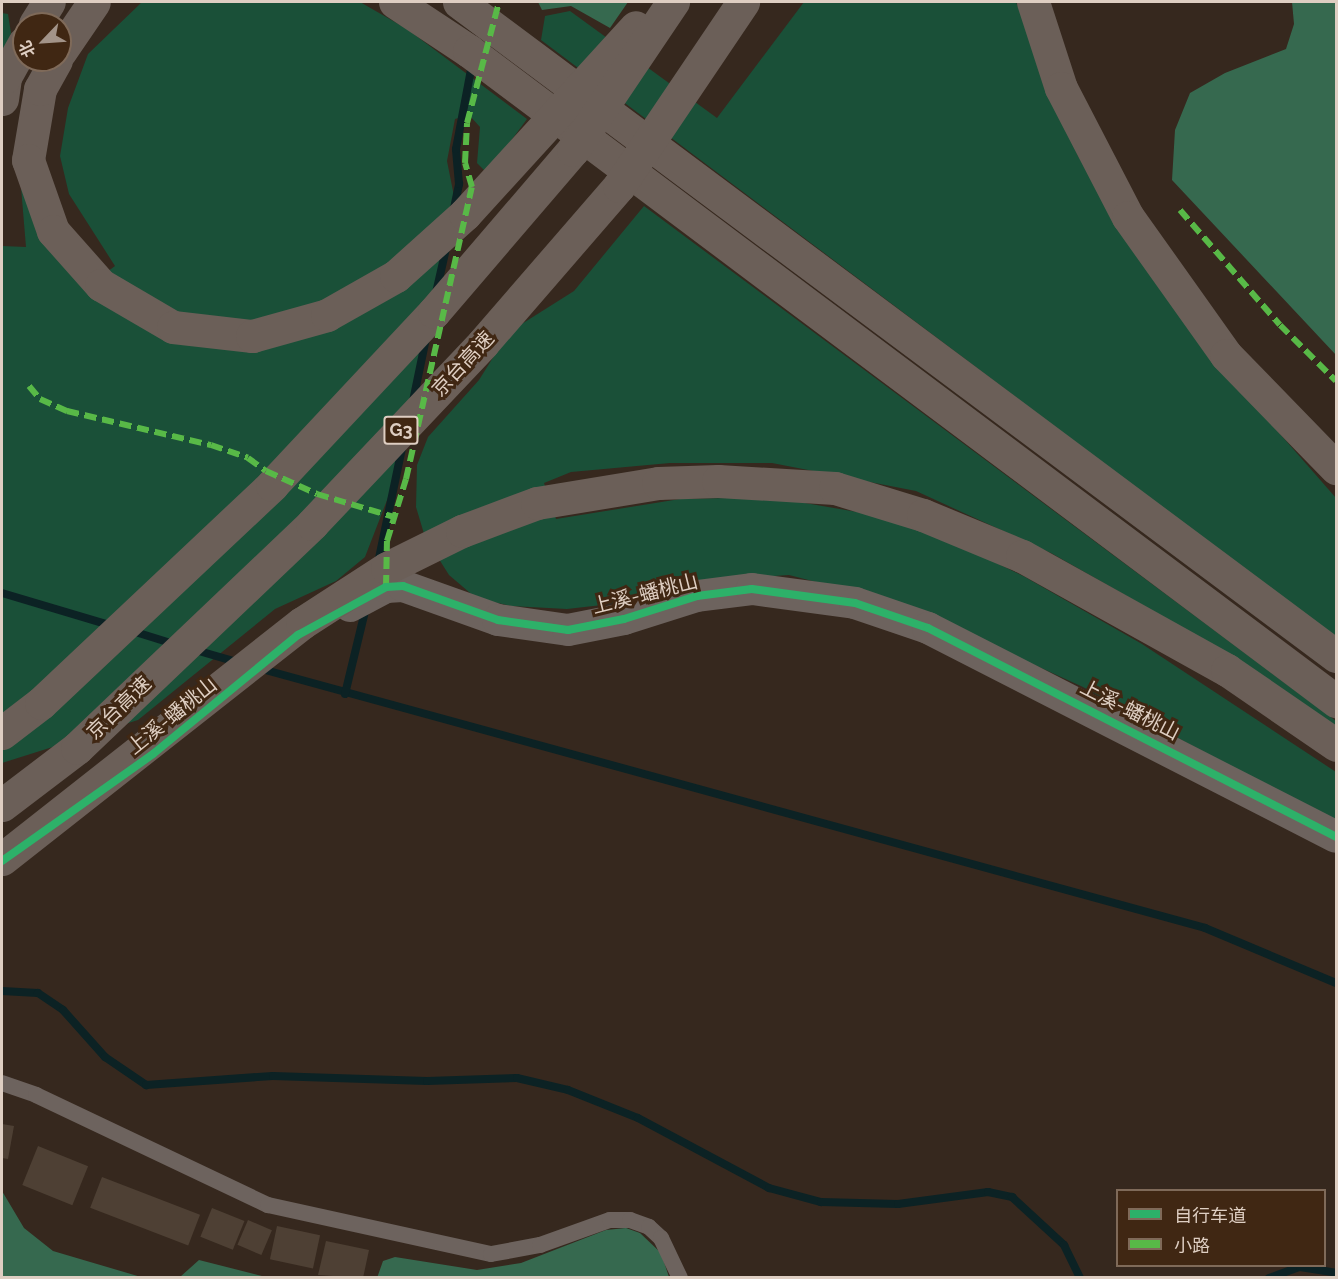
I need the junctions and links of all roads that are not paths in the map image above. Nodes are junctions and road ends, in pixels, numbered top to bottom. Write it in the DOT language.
graph roads {
  1 [pos="94,2"];
  2 [pos="395,2"];
  3 [pos="459,2"];
  4 [pos="660,2"];
  5 [pos="673,2"];
  6 [pos="742,2"];
  7 [pos="1033,2"];
  8 [pos="72,34"];
  9 [pos="12,64"];
  10 [pos="49,72"];
  11 [pos="2,99"];
  12 [pos="1336,468"];
  13 [pos="1336,656"];
  14 [pos="1336,700"];
  15 [pos="2,733"];
  16 [pos="1336,745"];
  17 [pos="2,805"];
  18 [pos="1336,837"];
  19 [pos="2,860"];
  20 [pos="2,1083"];
  21 [pos="680,1278"];
  1 -- 8 [label="highway"];
  2 -- 14 [label="highway"];
  3 -- 13 [label="highway"];
  4 -- 10 [label="highway, bridge"];
  5 -- 15 [label="highway, bridge"];
  6 -- 17 [label="highway, 京台高速 / G3, bridge"];
  7 -- 12 [label="highway"];
  9 -- 11 [label="highway"];
  16 -- 19 [label="highway"];
  18 -- 19 [label="street, 上溪-蟠桃山"];
  20 -- 21 [label="lane"];
}
